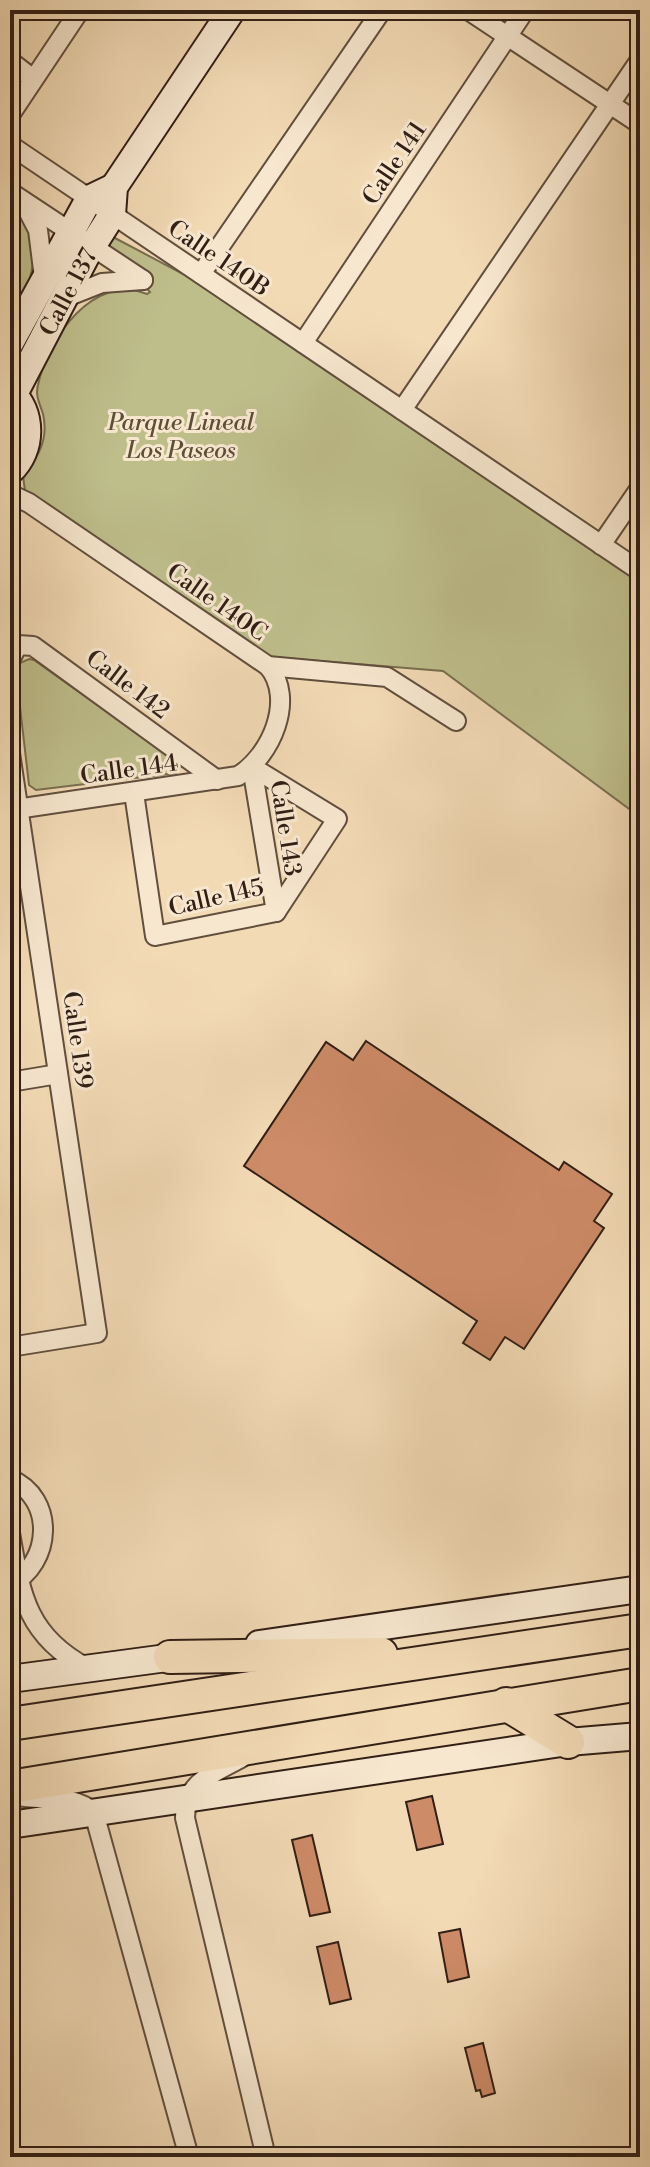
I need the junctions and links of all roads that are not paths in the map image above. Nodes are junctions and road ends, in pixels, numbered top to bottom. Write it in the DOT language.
graph roads {
  1 [pos="80,10"];
  2 [pos="232,10"];
  3 [pos="382,10"];
  4 [pos="468,10"];
  5 [pos="525,10"];
  6 [pos="507,36"];
  7 [pos="640,60"];
  8 [pos="10,61"];
  9 [pos="33,79"];
  10 [pos="610,104"];
  11 [pos="10,115"];
  12 [pos="640,124"];
  13 [pos="10,145"];
  14 [pos="114,187"];
  15 [pos="16,196"];
  16 [pos="89,199"];
  17 [pos="112,215"];
  18 [pos="81,239"];
  19 [pos="201,274"];
  20 [pos="44,280"];
  21 [pos="64,298"];
  22 [pos="10,343"];
  23 [pos="303,343"];
  24 [pos="12,392"];
  25 [pos="402,410"];
  26 [pos="10,471"];
  27 [pos="640,488"];
  28 [pos="10,494"];
  29 [pos="10,503"];
  30 [pos="29,503"];
  31 [pos="601,545"];
  32 [pos="640,571"];
  33 [pos="10,660"];
  34 [pos="268,666"];
  35 [pos="456,721"];
  36 [pos="10,753"];
  37 [pos="252,767"];
  38 [pos="217,780"];
  39 [pos="134,793"];
  40 [pos="14,810"];
  41 [pos="276,912"];
  42 [pos="58,1074"];
  43 [pos="10,1082"];
  44 [pos="10,1347"];
  45 [pos="10,1479"];
  46 [pos="10,1533"];
  47 [pos="14,1582"];
  48 [pos="640,1589"];
  49 [pos="640,1630"];
  50 [pos="464,1656"];
  51 [pos="170,1657"];
  52 [pos="87,1668"];
  53 [pos="10,1679"];
  54 [pos="640,1684"];
  55 [pos="506,1704"];
  56 [pos="10,1724"];
  57 [pos="640,1736"];
  58 [pos="568,1742"];
  59 [pos="260,1748"];
  60 [pos="10,1787"];
  61 [pos="10,1794"];
  62 [pos="187,1797"];
  63 [pos="94,1813"];
  64 [pos="10,1825"];
  65 [pos="189,2157"];
  66 [pos="266,2157"];
  1 -- 9 [label="street"];
  2 -- 14 [label="main road, Calle 137"];
  3 -- 19 [label="street"];
  4 -- 6 [label="street"];
  5 -- 6 [label="street, Calle 141"];
  6 -- 10 [label="street"];
  6 -- 23 [label="street, Calle 141"];
  7 -- 10 [label="street"];
  8 -- 9 [label="street"];
  9 -- 11 [label="street"];
  10 -- 12 [label="street"];
  10 -- 25 [label="street"];
  13 -- 16 [label="street, Calle 140B"];
  14 -- 16 [label="main road"];
  14 -- 17 [label="main road, Calle 137"];
  15 -- 18 [label="street"];
  15 -- 20 [label="street"];
  16 -- 17 [label="street, Calle 140B"];
  16 -- 18 [label="main road, Calle 137"];
  17 -- 18 [label="main road, Calle 137"];
  17 -- 19 [label="street, Calle 140B"];
  18 -- 20 [label="main road, Calle 137"];
  18 -- 21 [label="main road, Calle 137"];
  18 -- 21 [label="street"];
  19 -- 23 [label="street, Calle 140B"];
  20 -- 22 [label="main road, Calle 137"];
  21 -- 24 [label="main road, Calle 137"];
  23 -- 25 [label="street, Calle 140B"];
  24 -- 26 [label="main road"];
  25 -- 31 [label="street, Calle 140B"];
  27 -- 31 [label="street"];
  28 -- 30 [label="street, Calle 140C"];
  29 -- 30 [label="street"];
  30 -- 34 [label="street, Calle 140C"];
  31 -- 32 [label="street, Calle 140B"];
  33 -- 38 [label="street, Calle 142"];
  34 -- 35 [label="street, Calle 140C"];
  34 -- 37 [label="street, Calle 143"];
  36 -- 40 [label="street, Calle 139"];
  37 -- 38 [label="street, Calle 144"];
  37 -- 41 [label="street, Calle 143"];
  37 -- 41 [label="street, Calle 145"];
  38 -- 39 [label="street, Calle 144"];
  39 -- 40 [label="street, Calle 144"];
  39 -- 41 [label="street, Calle 145"];
  40 -- 42 [label="street, Calle 139"];
  42 -- 43 [label="street"];
  42 -- 44 [label="street, Calle 139"];
  45 -- 47 [label="street"];
  46 -- 47 [label="street"];
  47 -- 52 [label="street"];
  48 -- 51 [label="main road"];
  49 -- 50 [label="highway"];
  50 -- 51 [label="highway"];
  50 -- 56 [label="highway"];
  51 -- 52 [label="main road"];
  52 -- 53 [label="main road"];
  54 -- 55 [label="highway"];
  55 -- 58 [label="highway"];
  55 -- 59 [label="highway"];
  57 -- 58 [label="main road"];
  58 -- 62 [label="main road"];
  59 -- 60 [label="highway"];
  59 -- 62 [label="street"];
  61 -- 63 [label="street"];
  62 -- 63 [label="main road"];
  62 -- 66 [label="street"];
  63 -- 64 [label="main road"];
  63 -- 65 [label="street"];
}
